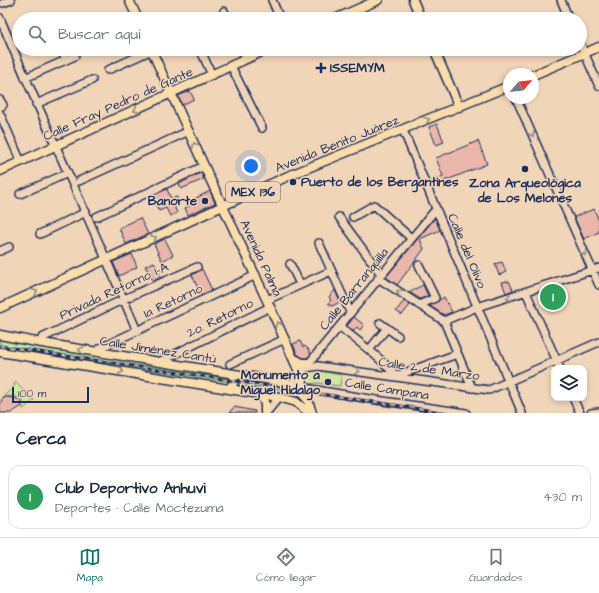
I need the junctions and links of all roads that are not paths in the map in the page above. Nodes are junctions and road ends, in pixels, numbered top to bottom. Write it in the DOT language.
graph roads {
  1 [pos="11,0"];
  2 [pos="129,0"];
  3 [pos="272,0"];
  4 [pos="413,0"];
  5 [pos="561,0"];
  6 [pos="374,1"];
  7 [pos="3,3"];
  8 [pos="135,12"];
  9 [pos="277,12"];
  10 [pos="350,12"];
  11 [pos="418,12"];
  12 [pos="566,12"];
  13 [pos="0,18"];
  14 [pos="12,47"];
  15 [pos="599,47"];
  16 [pos="587,52"];
  17 [pos="16,56"];
  18 [pos="64,56"];
  19 [pos="75,56"];
  20 [pos="139,56"];
  21 [pos="155,56"];
  22 [pos="203,56"];
  23 [pos="245,56"];
  24 [pos="253,56"];
  25 [pos="437,56"];
  26 [pos="577,56"];
  27 [pos="585,56"];
  28 [pos="246,59"];
  29 [pos="66,60"];
  30 [pos="231,66"];
  31 [pos="108,70"];
  32 [pos="539,72"];
  33 [pos="212,75"];
  34 [pos="25,78"];
  35 [pos="92,80"];
  36 [pos="599,86"];
  37 [pos="503,89"];
  38 [pos="172,94"];
  39 [pos="0,100"];
  40 [pos="36,104"];
  41 [pos="519,104"];
  42 [pos="0,107"];
  43 [pos="459,107"];
  44 [pos="1,116"];
  45 [pos="262,128"];
  46 [pos="403,130"];
  47 [pos="189,131"];
  48 [pos="55,146"];
  49 [pos="21,162"];
  50 [pos="204,166"];
  51 [pos="0,171"];
  52 [pos="68,173"];
  53 [pos="79,181"];
  54 [pos="20,194"];
  55 [pos="223,206"];
  56 [pos="436,208"];
  57 [pos="86,212"];
  58 [pos="96,216"];
  59 [pos="339,217"];
  60 [pos="353,217"];
  61 [pos="40,234"];
  62 [pos="411,238"];
  63 [pos="319,243"];
  64 [pos="9,247"];
  65 [pos="0,251"];
  66 [pos="106,259"];
  67 [pos="290,264"];
  68 [pos="419,265"];
  69 [pos="196,267"];
  70 [pos="596,270"];
  71 [pos="331,271"];
  72 [pos="256,275"];
  73 [pos="380,276"];
  74 [pos="300,284"];
  75 [pos="599,285"];
  76 [pos="526,292"];
  77 [pos="124,299"];
  78 [pos="269,303"];
  79 [pos="419,306"];
  80 [pos="477,307"];
  81 [pos="0,308"];
  82 [pos="350,312"];
  83 [pos="444,321"];
  84 [pos="380,323"];
  85 [pos="340,327"];
  86 [pos="387,328"];
  87 [pos="137,331"];
  88 [pos="0,335"];
  89 [pos="398,336"];
  90 [pos="42,338"];
  91 [pos="284,339"];
  92 [pos="599,342"];
  93 [pos="100,348"];
  94 [pos="369,350"];
  95 [pos="0,352"];
  96 [pos="457,354"];
  97 [pos="293,358"];
  98 [pos="556,360"];
  99 [pos="159,362"];
  100 [pos="309,363"];
  101 [pos="230,364"];
  102 [pos="558,365"];
  103 [pos="233,374"];
  104 [pos="300,374"];
  105 [pos="396,376"];
  106 [pos="510,381"];
  107 [pos="292,384"];
  108 [pos="305,388"];
  109 [pos="472,388"];
  110 [pos="229,389"];
  111 [pos="261,394"];
  112 [pos="279,397"];
  113 [pos="307,400"];
  114 [pos="574,401"];
  115 [pos="599,412"];
  116 [pos="265,413"];
  117 [pos="309,413"];
  118 [pos="312,413"];
  119 [pos="466,413"];
  120 [pos="522,413"];
  121 [pos="580,413"];
  122 [pos="591,413"];
  1 -- 7 [label="street"];
  2 -- 8 [label="main road"];
  3 -- 9 [label="street"];
  4 -- 11 [label="main road"];
  5 -- 12 [label="street"];
  6 -- 10 [label="main road"];
  13 -- 14 [label="street"];
  15 -- 16 [label="main road"];
  17 -- 34 [label="street"];
  18 -- 29 [label="street"];
  19 -- 29 [label="street"];
  20 -- 31 [label="street"];
  21 -- 38 [label="main road, Avenida Palma"];
  22 -- 33 [label="street"];
  23 -- 28 [label="street"];
  24 -- 28 [label="main road, Calle Fray Pedro de Gante"];
  25 -- 43 [label="main road"];
  26 -- 32 [label="main road"];
  27 -- 36 [label="street"];
  28 -- 30 [label="main road, Calle Fray Pedro de Gante"];
  29 -- 34 [label="street"];
  30 -- 33 [label="main road, Calle Fray Pedro de Gante"];
  30 -- 45 [label="street"];
  33 -- 38 [label="main road, Calle Fray Pedro de Gante"];
  34 -- 40 [label="street"];
  35 -- 40 [label="street"];
  37 -- 43 [label="main road, Avenida Benito Juárez / MEX 136"];
  38 -- 47 [label="main road, Avenida Palma"];
  38 -- 48 [label="main road, Calle Fray Pedro de Gante, one-way"];
  39 -- 42 [label="street"];
  40 -- 48 [label="street"];
  41 -- 70 [label="street, one-way"];
  46 -- 43 [label="main road, Avenida Benito Juárez / MEX 136, one-way"];
  44 -- 49 [label="street"];
  46 -- 55 [label="main road, Avenida Benito Juárez / MEX 136"];
  46 -- 56 [label="street, Calle del Olivo"];
  50 -- 47 [label="main road, Avenida Palma, one-way"];
  47 -- 53 [label="street"];
  48 -- 49 [label="main road, Calle Fray Pedro de Gante"];
  48 -- 52 [label="street"];
  49 -- 51 [label="main road, Calle Fray Pedro de Gante"];
  50 -- 55 [label="main road, Avenida Palma"];
  50 -- 58 [label="street"];
  52 -- 54 [label="street"];
  52 -- 57 [label="street"];
  66 -- 55 [label="main road, Avenida Benito Juárez / MEX 136, one-way"];
  55 -- 72 [label="main road, Avenida Palma"];
  56 -- 62 [label="street, Calle Barranquilla"];
  56 -- 80 [label="street, Calle del Olivo"];
  57 -- 61 [label="street"];
  57 -- 66 [label="street"];
  59 -- 73 [label="street"];
  60 -- 62 [label="street"];
  62 -- 73 [label="street, Calle Barranquilla"];
  63 -- 71 [label="street"];
  64 -- 65 [label="street"];
  66 -- 77 [label="street"];
  81 -- 66 [label="main road, Avenida Benito Juárez / MEX 136, one-way"];
  67 -- 74 [label="street"];
  68 -- 79 [label="street"];
  69 -- 77 [label="street, Privada Retorno 1-A"];
  70 -- 75 [label="street"];
  70 -- 76 [label="street"];
  71 -- 74 [label="street, 2o. Retorno"];
  71 -- 82 [label="street"];
  72 -- 78 [label="main road, Avenida Palma"];
  72 -- 87 [label="street, 1a Retorno"];
  79 -- 73 [label="street, one-way"];
  73 -- 82 [label="street, Calle Barranquilla"];
  74 -- 78 [label="street, 2o. Retorno"];
  76 -- 80 [label="street, one-way"];
  76 -- 98 [label="street"];
  77 -- 87 [label="street"];
  77 -- 90 [label="street, Privada Retorno 1-A"];
  91 -- 78 [label="main road, Avenida Palma, one-way"];
  78 -- 99 [label="street, 2o. Retorno"];
  79 -- 83 [label="street"];
  80 -- 83 [label="street"];
  80 -- 106 [label="street, Calle del Olivo"];
  82 -- 85 [label="street, Calle Barranquilla"];
  83 -- 96 [label="street"];
  84 -- 86 [label="street"];
  85 -- 94 [label="street"];
  85 -- 100 [label="street, Calle Barranquilla"];
  86 -- 89 [label="street"];
  86 -- 94 [label="street"];
  87 -- 93 [label="street, 1a Retorno"];
  99 -- 88 [label="main road, Calle Jiménez Cantú, one-way"];
  91 -- 97 [label="main road, Avenida Palma"];
  91 -- 101 [label="street"];
  92 -- 98 [label="street, Calle 2 de Marzo"];
  94 -- 105 [label="street"];
  95 -- 110 [label="main road, Calle Jiménez Cantú, one-way"];
  96 -- 105 [label="street"];
  96 -- 109 [label="street"];
  97 -- 100 [label="main road"];
  97 -- 104 [label="main road, Avenida Palma"];
  98 -- 102 [label="street"];
  98 -- 106 [label="street, Calle 2 de Marzo"];
  99 -- 103 [label="main road, Calle Jiménez Cantú"];
  100 -- 104 [label="street, Calle Barranquilla"];
  100 -- 105 [label="street, Calle 2 de Marzo, one-way"];
  103 -- 107 [label="main road, Calle Jiménez Cantú"];
  103 -- 110 [label="main road"];
  104 -- 107 [label="street, Calle Barranquilla"];
  104 -- 108 [label="main road, Avenida Palma"];
  105 -- 109 [label="street, Calle 2 de Marzo"];
  106 -- 109 [label="street, Calle 2 de Marzo"];
  106 -- 120 [label="street, Calle del Olivo"];
  107 -- 112 [label="main road"];
  107 -- 113 [label="main road"];
  108 -- 113 [label="main road, Avenida Palma"];
  108 -- 119 [label="street, Calle Campana"];
  110 -- 111 [label="main road, Calle Jiménez Cantú"];
  111 -- 112 [label="main road, Calle Jiménez Cantú"];
  111 -- 116 [label="main road"];
  112 -- 116 [label="street"];
  112 -- 117 [label="main road, Calle Jiménez Cantú"];
  113 -- 118 [label="main road, Avenida Palma"];
  114 -- 121 [label="street"];
  115 -- 122 [label="street"];
}
